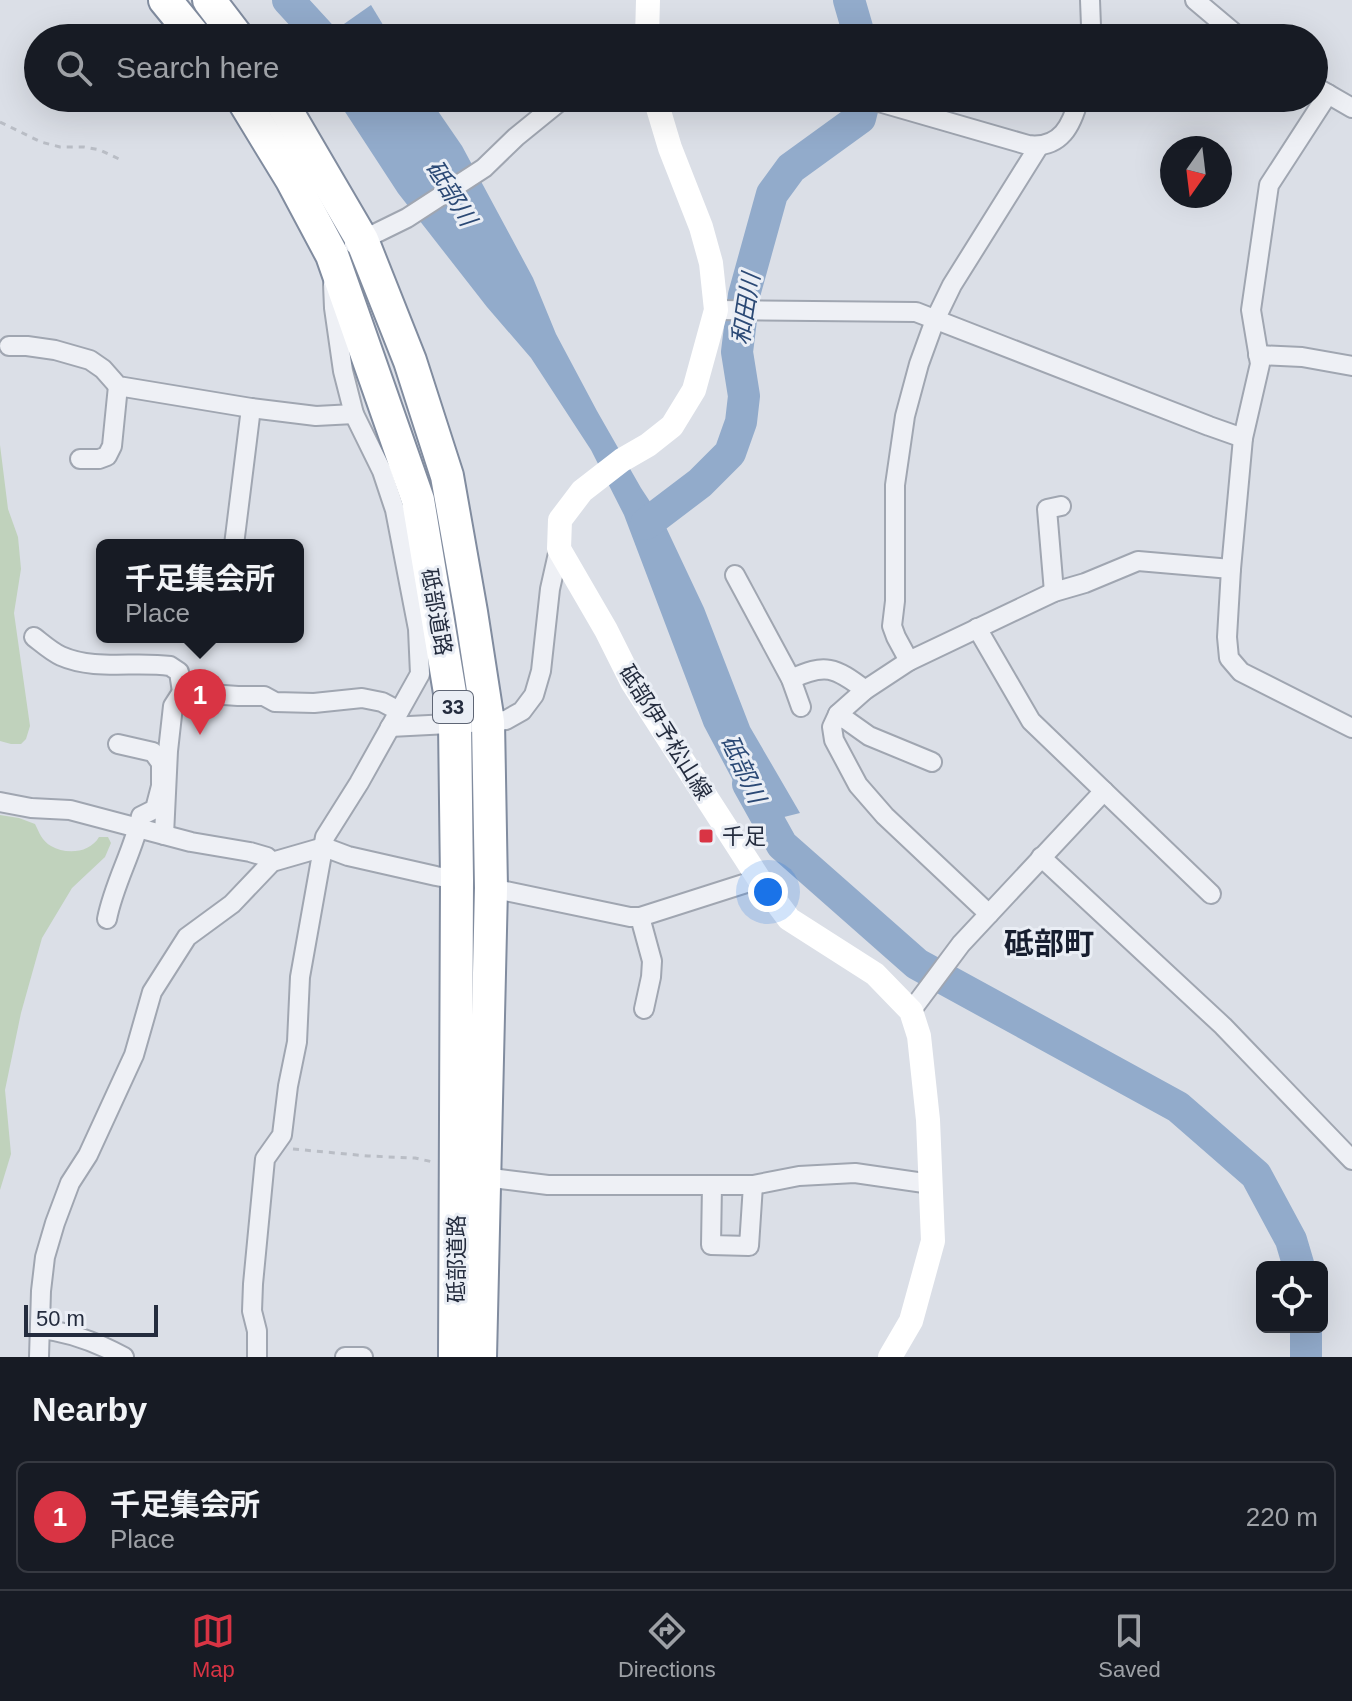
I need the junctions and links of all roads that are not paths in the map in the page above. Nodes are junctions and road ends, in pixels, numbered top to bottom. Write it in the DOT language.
graph roads {
  1 [pos="165,0"];
  2 [pos="209,0"];
  3 [pos="648,0"];
  4 [pos="1090,0"];
  5 [pos="1195,0"];
  6 [pos="185,24"];
  7 [pos="227,24"];
  8 [pos="647,24"];
  9 [pos="1091,24"];
  10 [pos="1223,24"];
  11 [pos="1328,94"];
  12 [pos="1352,108"];
  13 [pos="251,112"];
  14 [pos="287,112"];
  15 [pos="547,112"];
  16 [pos="659,112"];
  17 [pos="912,112"];
  18 [pos="1076,112"];
  19 [pos="1309,112"];
  20 [pos="1039,146"];
  21 [pos="362,240"];
  22 [pos="332,255"];
  23 [pos="721,310"];
  24 [pos="935,320"];
  25 [pos="9,346"];
  26 [pos="1258,355"];
  27 [pos="1352,366"];
  28 [pos="118,386"];
  29 [pos="251,408"];
  30 [pos="354,414"];
  31 [pos="1243,438"];
  32 [pos="80,459"];
  33 [pos="1061,506"];
  34 [pos="235,539"];
  35 [pos="559,549"];
  36 [pos="1231,569"];
  37 [pos="735,575"];
  38 [pos="1054,592"];
  39 [pos="977,628"];
  40 [pos="34,637"];
  41 [pos="909,661"];
  42 [pos="791,679"];
  43 [pos="865,690"];
  44 [pos="182,692"];
  45 [pos="801,707"];
  46 [pos="838,714"];
  47 [pos="395,719"];
  48 [pos="488,722"];
  49 [pos="455,723"];
  50 [pos="1352,728"];
  51 [pos="118,744"];
  52 [pos="932,762"];
  53 [pos="1104,791"];
  54 [pos="0,802"];
  55 [pos="139,828"];
  56 [pos="164,835"];
  57 [pos="324,847"];
  58 [pos="1041,857"];
  59 [pos="272,862"];
  60 [pos="759,879"];
  61 [pos="457,880"];
  62 [pos="491,888"];
  63 [pos="1211,894"];
  64 [pos="989,914"];
  65 [pos="640,917"];
  66 [pos="107,919"];
  67 [pos="644,1009"];
  68 [pos="911,1011"];
  69 [pos="1352,1160"];
  70 [pos="470,1172"];
  71 [pos="931,1184"];
  72 [pos="712,1185"];
  73 [pos="753,1185"];
  74 [pos="41,1329"];
  75 [pos="39,1357"];
  76 [pos="124,1357"];
  77 [pos="257,1357"];
  78 [pos="345,1357"];
  79 [pos="363,1357"];
  80 [pos="455,1357"];
  81 [pos="480,1357"];
  82 [pos="890,1357"];
  1 -- 6 [label="highway"];
  2 -- 7 [label="highway"];
  3 -- 8 [label="main road"];
  4 -- 9 [label="street"];
  5 -- 10 [label="street"];
  11 -- 12 [label="street"];
  13 -- 22 [label="highway, 砥部道路 / 33"];
  14 -- 21 [label="highway, 砥部道路 / 33"];
  15 -- 21 [label="street"];
  16 -- 23 [label="main road"];
  17 -- 20 [label="street"];
  18 -- 20 [label="street"];
  19 -- 26 [label="street"];
  20 -- 24 [label="street"];
  21 -- 22 [label="street"];
  21 -- 48 [label="highway, 砥部道路 / 33"];
  22 -- 30 [label="street"];
  22 -- 49 [label="highway, 砥部道路 / 33"];
  23 -- 24 [label="street"];
  23 -- 35 [label="main road"];
  24 -- 31 [label="street"];
  24 -- 41 [label="street"];
  25 -- 28 [label="street"];
  26 -- 27 [label="street"];
  26 -- 31 [label="street"];
  28 -- 29 [label="street"];
  28 -- 32 [label="street"];
  29 -- 30 [label="street"];
  29 -- 34 [label="street"];
  30 -- 47 [label="street"];
  31 -- 36 [label="street"];
  33 -- 38 [label="street"];
  35 -- 48 [label="street"];
  35 -- 60 [label="main road, 砥部伊予松山線"];
  36 -- 38 [label="street"];
  36 -- 50 [label="street"];
  37 -- 42 [label="street"];
  38 -- 39 [label="street"];
  39 -- 41 [label="street"];
  39 -- 53 [label="street"];
  40 -- 44 [label="street"];
  41 -- 43 [label="street"];
  42 -- 43 [label="street"];
  42 -- 45 [label="street"];
  43 -- 46 [label="street"];
  44 -- 47 [label="street"];
  44 -- 56 [label="street"];
  46 -- 52 [label="street"];
  46 -- 64 [label="street"];
  47 -- 49 [label="street"];
  47 -- 57 [label="street"];
  48 -- 49 [label="street"];
  48 -- 62 [label="highway, 砥部道路 / 33"];
  49 -- 61 [label="highway, 砥部道路 / 33"];
  51 -- 55 [label="street"];
  53 -- 58 [label="street"];
  53 -- 63 [label="street"];
  54 -- 55 [label="street"];
  55 -- 56 [label="street"];
  55 -- 66 [label="street"];
  56 -- 59 [label="street"];
  57 -- 59 [label="street"];
  57 -- 61 [label="street"];
  57 -- 77 [label="street"];
  58 -- 64 [label="street"];
  58 -- 69 [label="street"];
  59 -- 74 [label="street"];
  60 -- 65 [label="street"];
  60 -- 68 [label="main road, 砥部伊予松山線"];
  61 -- 70 [label="highway, 砥部道路 / 33"];
  62 -- 65 [label="street"];
  62 -- 70 [label="highway, 砥部道路 / 33"];
  64 -- 68 [label="street"];
  65 -- 67 [label="street"];
  68 -- 71 [label="main road"];
  70 -- 72 [label="street"];
  70 -- 80 [label="highway, 砥部道路 / 33"];
  70 -- 81 [label="highway, 砥部道路 / 33"];
  71 -- 73 [label="street"];
  71 -- 82 [label="main road"];
  72 -- 73 [label="street"];
  72 -- 73 [label="street"];
  74 -- 75 [label="street"];
  74 -- 76 [label="street"];
  78 -- 79 [label="street"];
}
